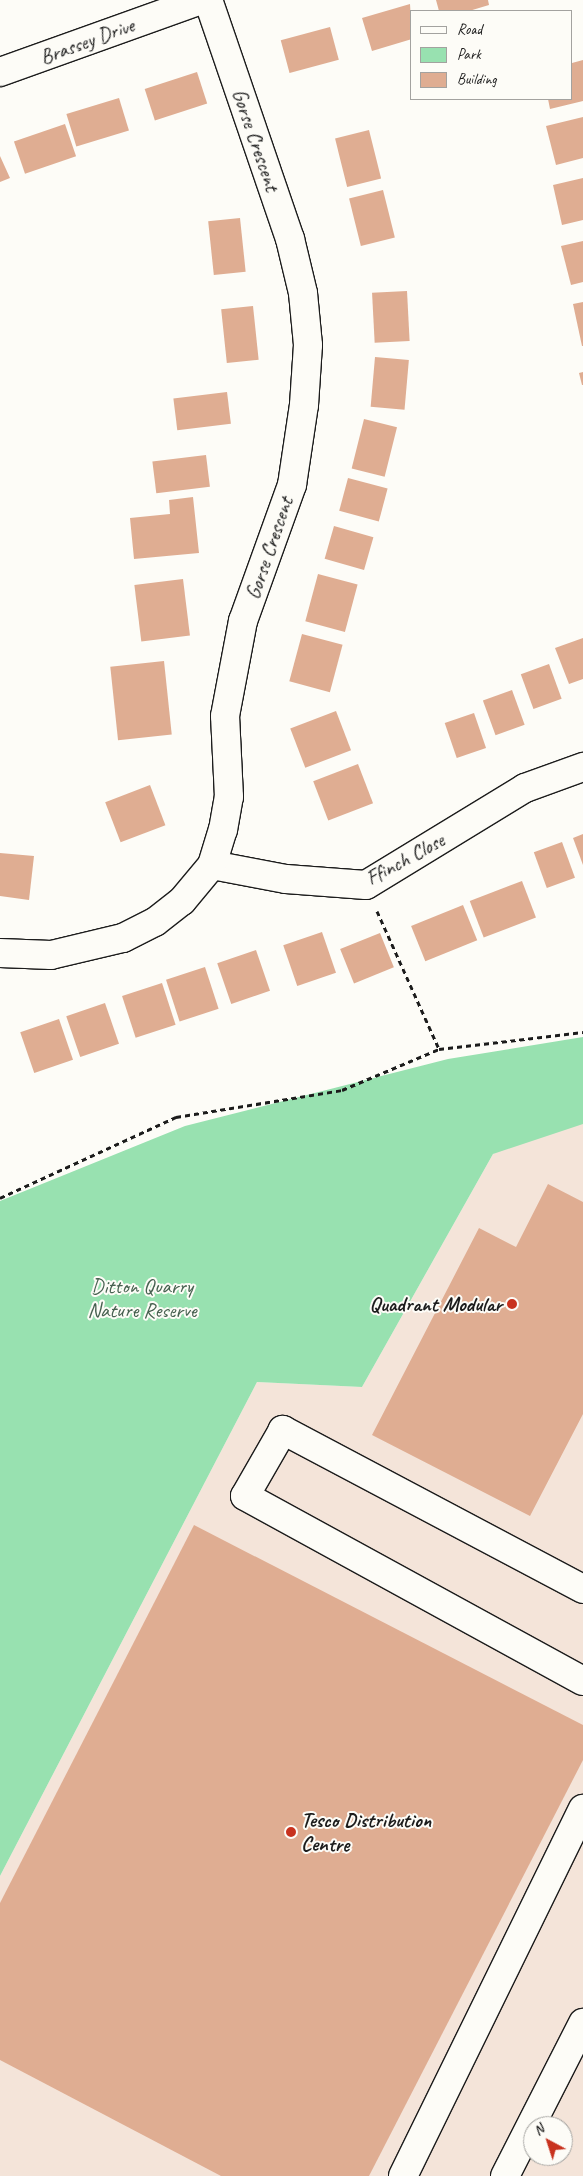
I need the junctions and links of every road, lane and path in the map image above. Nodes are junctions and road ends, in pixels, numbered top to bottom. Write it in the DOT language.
graph roads {
  1 [pos="201,0"];
  2 [pos="208,0"];
  3 [pos="0,72"];
  4 [pos="583,767"];
  5 [pos="212,865"];
  6 [pos="366,885"];
  7 [pos="0,953"];
  8 [pos="583,1032"];
  9 [pos="438,1049"];
  10 [pos="0,1198"];
  11 [pos="583,1589"];
  12 [pos="583,1681"];
  13 [pos="583,1810"];
  14 [pos="583,2023"];
  15 [pos="573,2065"];
  16 [pos="403,2176"];
  17 [pos="505,2176"];
  1 -- 3 [label="street, Brassey Drive"];
  2 -- 5 [label="street, Gorse Crescent"];
  4 -- 6 [label="street, Ffinch Close"];
  5 -- 6 [label="street, Ffinch Close"];
  5 -- 7 [label="street, Gorse Crescent"];
  6 -- 9 [label="path"];
  8 -- 9 [label="path"];
  9 -- 10 [label="path"];
  11 -- 12 [label="street"];
  13 -- 16 [label="street"];
  14 -- 15 [label="street"];
  15 -- 17 [label="street"];
}
